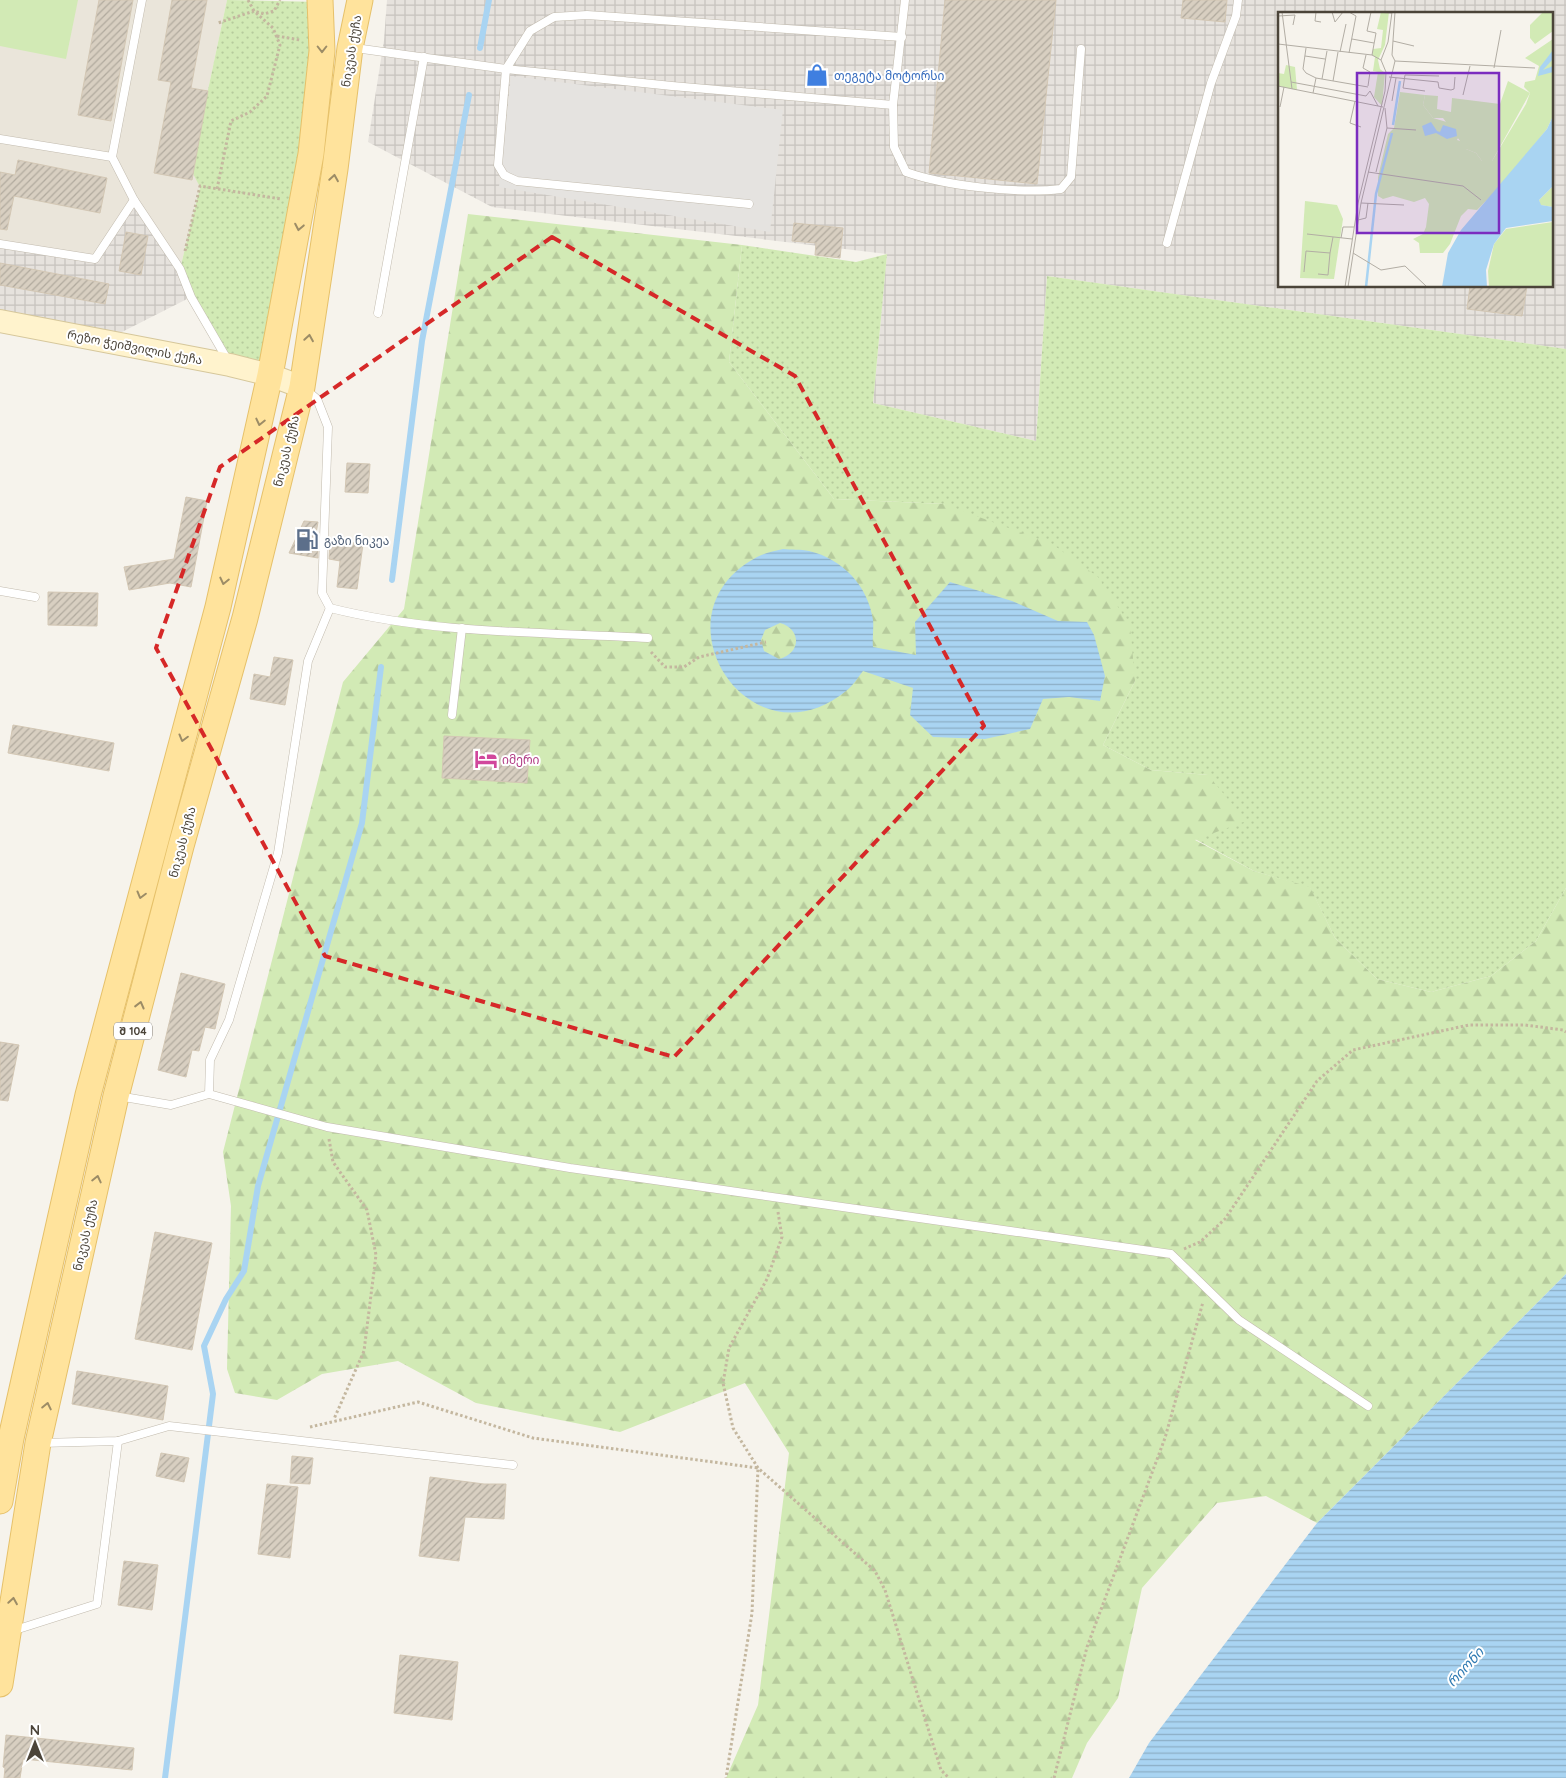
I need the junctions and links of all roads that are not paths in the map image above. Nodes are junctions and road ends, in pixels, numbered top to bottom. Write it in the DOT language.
graph roads {
  1 [pos="142,0"];
  2 [pos="320,0"];
  3 [pos="360,0"];
  4 [pos="905,0"];
  5 [pos="1238,0"];
  6 [pos="902,37"];
  7 [pos="350,48"];
  8 [pos="1081,49"];
  9 [pos="424,58"];
  10 [pos="506,69"];
  11 [pos="894,105"];
  12 [pos="0,138"];
  13 [pos="112,157"];
  14 [pos="134,200"];
  15 [pos="749,204"];
  16 [pos="1167,243"];
  17 [pos="0,244"];
  18 [pos="378,313"];
  19 [pos="0,321"];
  20 [pos="230,365"];
  21 [pos="270,375"];
  22 [pos="302,387"];
  23 [pos="0,590"];
  24 [pos="36,597"];
  25 [pos="330,608"];
  26 [pos="462,628"];
  27 [pos="648,638"];
  28 [pos="452,715"];
  29 [pos="208,1094"];
  30 [pos="116,1096"];
  31 [pos="1368,1406"];
  32 [pos="118,1441"];
  33 [pos="38,1444"];
  34 [pos="513,1465"];
  35 [pos="0,1501"];
  36 [pos="8,1633"];
  37 [pos="0,1684"];
  1 -- 13 [label="lane"];
  2 -- 21 [label="main road, one-way"];
  3 -- 7 [label="main road, ნიკეას ქუჩა"];
  4 -- 6 [label="lane"];
  5 -- 16 [label="lane"];
  6 -- 10 [label="lane"];
  6 -- 11 [label="lane"];
  7 -- 9 [label="lane"];
  22 -- 7 [label="main road, ნიკეას ქუჩა, one-way"];
  8 -- 11 [label="lane"];
  9 -- 10 [label="lane"];
  9 -- 18 [label="lane"];
  10 -- 11 [label="lane"];
  10 -- 15 [label="lane"];
  12 -- 13 [label="lane"];
  13 -- 14 [label="lane"];
  14 -- 17 [label="lane"];
  14 -- 20 [label="lane"];
  19 -- 20 [label="main road, რეზო ჭეიშვილის ქუჩა"];
  20 -- 21 [label="main road, რეზო ჭეიშვილის ქუჩა"];
  21 -- 22 [label="main road, რეზო ჭეიშვილის ქუჩა"];
  21 -- 35 [label="main road, შ 104, one-way"];
  22 -- 25 [label="lane"];
  30 -- 22 [label="main road, ნიკეას ქუჩა / შ 104, one-way"];
  23 -- 24 [label="lane"];
  25 -- 26 [label="lane"];
  25 -- 29 [label="lane"];
  26 -- 27 [label="lane"];
  26 -- 28 [label="lane"];
  29 -- 30 [label="lane"];
  29 -- 31 [label="lane"];
  33 -- 30 [label="main road, ნიკეას ქუჩა / შ 104, one-way"];
  32 -- 33 [label="lane"];
  32 -- 34 [label="lane"];
  32 -- 36 [label="lane"];
  36 -- 33 [label="main road, ნიკეას ქუჩა / შ 104, one-way"];
  36 -- 37 [label="main road, ნიკეას ქუჩა / შ 104"];
}
